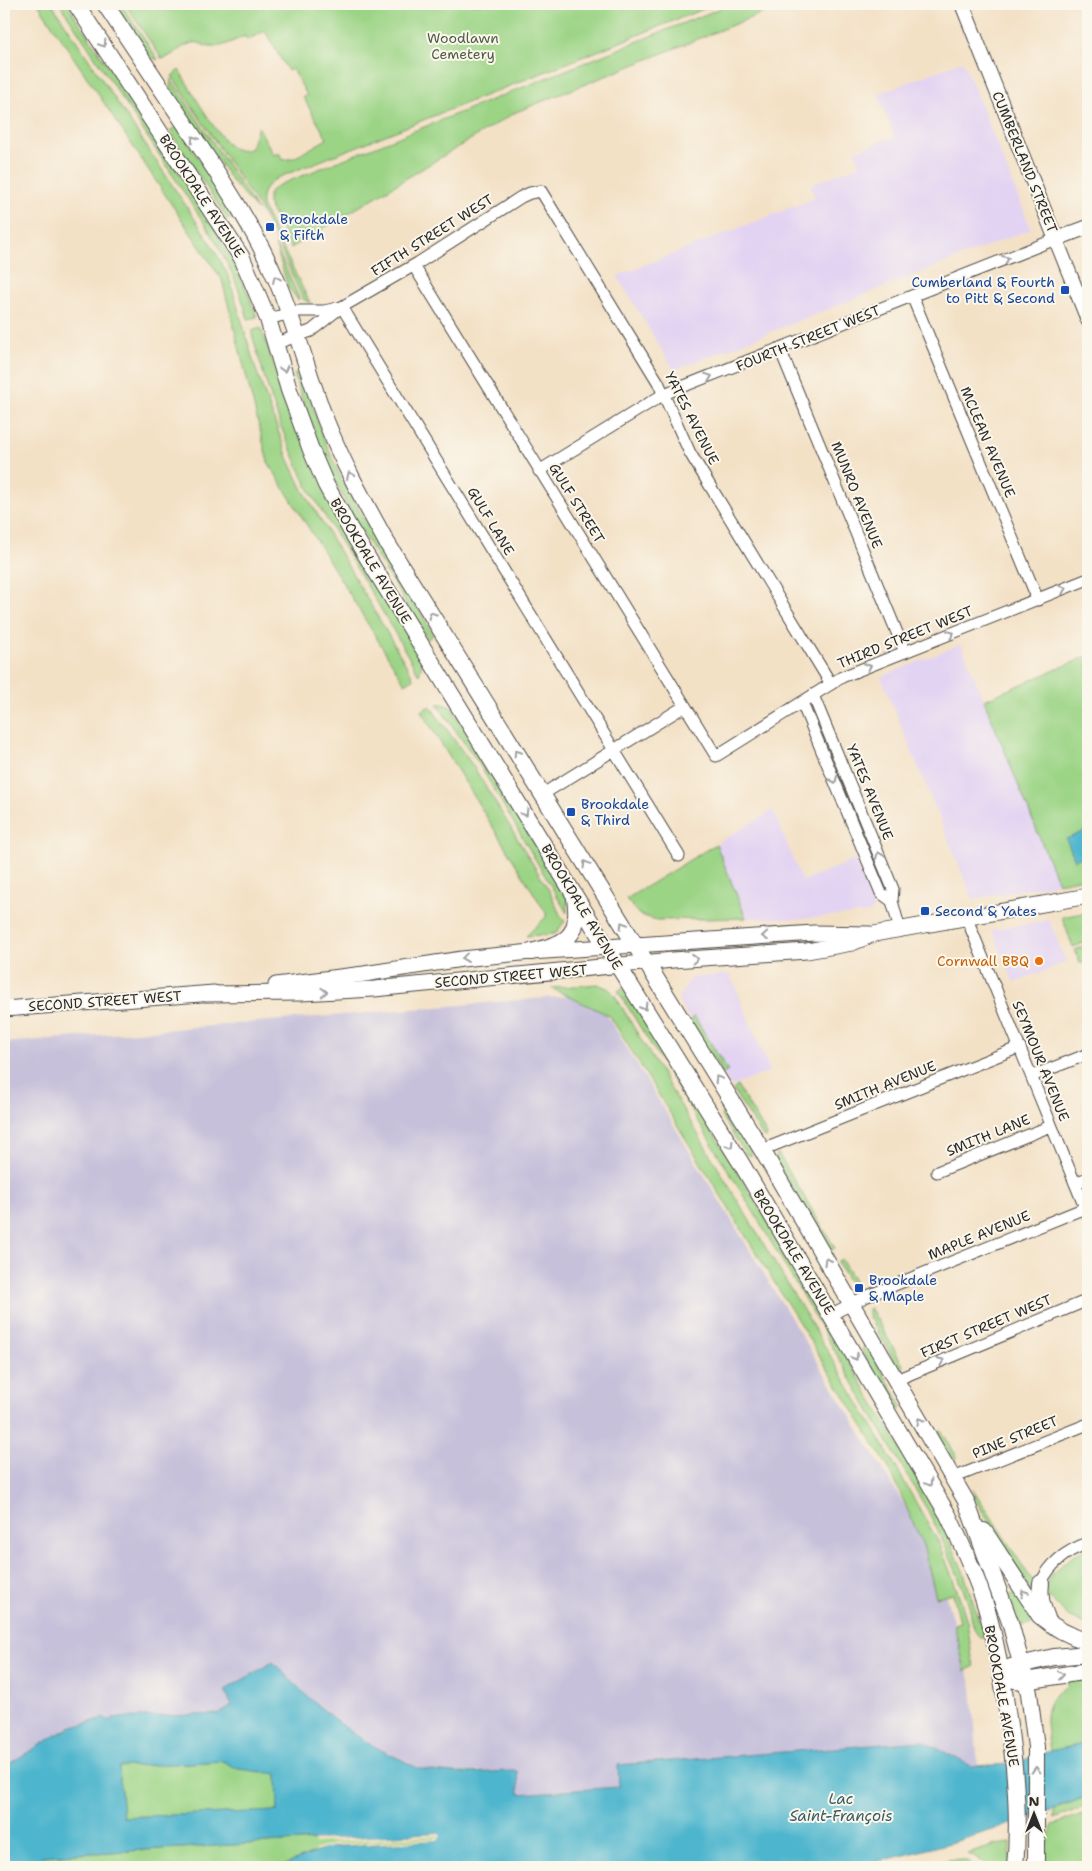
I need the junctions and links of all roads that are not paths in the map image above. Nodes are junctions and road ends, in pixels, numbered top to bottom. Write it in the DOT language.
graph roads {
  1 [pos="76,4"];
  2 [pos="105,4"];
  3 [pos="962,4"];
  4 [pos="541,191"];
  5 [pos="1088,227"];
  6 [pos="1056,239"];
  7 [pos="414,266"];
  8 [pos="912,296"];
  9 [pos="341,307"];
  10 [pos="289,313"];
  11 [pos="268,319"];
  12 [pos="1088,320"];
  13 [pos="297,336"];
  14 [pos="277,342"];
  15 [pos="780,349"];
  16 [pos="664,394"];
  17 [pos="539,470"];
  18 [pos="1088,579"];
  19 [pos="1038,600"];
  20 [pos="905,652"];
  21 [pos="464,667"];
  22 [pos="444,681"];
  23 [pos="831,684"];
  24 [pos="814,695"];
  25 [pos="802,703"];
  26 [pos="685,706"];
  27 [pos="613,751"];
  28 [pos="836,751"];
  29 [pos="716,756"];
  30 [pos="824,756"];
  31 [pos="543,794"];
  32 [pos="867,824"];
  33 [pos="855,830"];
  34 [pos="679,856"];
  35 [pos="574,893"];
  36 [pos="1088,896"];
  37 [pos="892,901"];
  38 [pos="967,918"];
  39 [pos="900,930"];
  40 [pos="874,934"];
  41 [pos="635,944"];
  42 [pos="606,946"];
  43 [pos="531,952"];
  44 [pos="646,963"];
  45 [pos="618,966"];
  46 [pos="206,994"];
  47 [pos="4,1009"];
  48 [pos="1020,1047"];
  49 [pos="1088,1054"];
  50 [pos="1032,1076"];
  51 [pos="1051,1126"];
  52 [pos="762,1150"];
  53 [pos="937,1172"];
  54 [pos="1088,1178"];
  55 [pos="1075,1183"];
  56 [pos="1087,1212"];
  57 [pos="1088,1300"];
  58 [pos="852,1303"];
  59 [pos="830,1315"];
  60 [pos="896,1380"];
  61 [pos="1088,1424"];
  62 [pos="953,1478"];
  63 [pos="966,1501"];
  64 [pos="1088,1543"];
  65 [pos="1041,1583"];
  66 [pos="1050,1625"];
  67 [pos="1088,1642"];
  68 [pos="1088,1654"];
  69 [pos="1021,1664"];
  70 [pos="1088,1671"];
  71 [pos="1001,1674"];
  72 [pos="1025,1681"];
  73 [pos="1034,1862"];
  74 [pos="1015,1867"];
  1 -- 11 [label="main road, BROOKDALE AVENUE, one-way"];
  10 -- 2 [label="main road, BROOKDALE AVENUE, one-way"];
  3 -- 6 [label="street, CUMBERLAND STREET"];
  4 -- 7 [label="street, FIFTH STREET WEST"];
  4 -- 16 [label="street, YATES AVENUE"];
  5 -- 6 [label="street, FOURTH STREET WEST"];
  8 -- 6 [label="street, FOURTH STREET WEST, one-way"];
  6 -- 12 [label="street, CUMBERLAND STREET"];
  7 -- 9 [label="street, FIFTH STREET WEST"];
  7 -- 17 [label="street, GULF STREET"];
  8 -- 15 [label="street, FOURTH STREET WEST"];
  8 -- 19 [label="street, MCLEAN AVENUE"];
  9 -- 10 [label="street, FIFTH STREET WEST"];
  9 -- 13 [label="street, FIFTH STREET WEST"];
  9 -- 27 [label="street, GULF LANE"];
  10 -- 11 [label="street, FIFTH STREET WEST"];
  10 -- 13 [label="main road, BROOKDALE AVENUE"];
  11 -- 14 [label="main road, BROOKDALE AVENUE"];
  13 -- 14 [label="street, FIFTH STREET WEST"];
  21 -- 13 [label="main road, BROOKDALE AVENUE, one-way"];
  14 -- 22 [label="main road, BROOKDALE AVENUE, one-way"];
  16 -- 15 [label="street, FOURTH STREET WEST, one-way"];
  15 -- 20 [label="street, MUNRO AVENUE"];
  16 -- 17 [label="street, FOURTH STREET WEST"];
  16 -- 23 [label="street, YATES AVENUE"];
  17 -- 26 [label="street, GULF STREET"];
  19 -- 18 [label="street, THIRD STREET WEST, one-way"];
  20 -- 19 [label="street, THIRD STREET WEST, one-way"];
  23 -- 20 [label="street, THIRD STREET WEST, one-way"];
  21 -- 22 [label="main road"];
  31 -- 21 [label="main road, BROOKDALE AVENUE, one-way"];
  22 -- 35 [label="main road, BROOKDALE AVENUE, one-way"];
  23 -- 24 [label="street, THIRD STREET WEST"];
  24 -- 25 [label="street, THIRD STREET WEST"];
  24 -- 28 [label="street, YATES AVENUE"];
  25 -- 29 [label="street, THIRD STREET WEST"];
  25 -- 30 [label="street, YATES AVENUE"];
  26 -- 27 [label="street"];
  26 -- 29 [label="street, GULF STREET"];
  27 -- 31 [label="street"];
  27 -- 34 [label="street, GULF LANE"];
  28 -- 30 [label="street"];
  28 -- 32 [label="street, YATES AVENUE"];
  30 -- 33 [label="street, YATES AVENUE, one-way"];
  41 -- 31 [label="main road, BROOKDALE AVENUE, one-way"];
  32 -- 33 [label="street"];
  37 -- 32 [label="street, YATES AVENUE, one-way"];
  33 -- 37 [label="street, YATES AVENUE"];
  35 -- 42 [label="main road, BROOKDALE AVENUE"];
  35 -- 43 [label="main road"];
  36 -- 38 [label="main road, SECOND STREET WEST"];
  37 -- 39 [label="street, YATES AVENUE"];
  38 -- 39 [label="main road, SECOND STREET WEST"];
  38 -- 48 [label="street, SEYMOUR AVENUE"];
  39 -- 40 [label="main road, SECOND STREET WEST"];
  40 -- 41 [label="main road, SECOND STREET WEST, one-way"];
  44 -- 40 [label="main road, SECOND STREET WEST, one-way"];
  41 -- 42 [label="main road, SECOND STREET WEST"];
  41 -- 44 [label="main road, BROOKDALE AVENUE"];
  42 -- 43 [label="main road, SECOND STREET WEST"];
  42 -- 45 [label="main road, BROOKDALE AVENUE"];
  43 -- 46 [label="main road, SECOND STREET WEST, one-way"];
  44 -- 45 [label="main road, SECOND STREET WEST"];
  52 -- 44 [label="main road, BROOKDALE AVENUE, one-way"];
  46 -- 45 [label="main road, SECOND STREET WEST, one-way"];
  45 -- 59 [label="main road, BROOKDALE AVENUE, one-way"];
  46 -- 47 [label="main road, SECOND STREET WEST"];
  48 -- 50 [label="street, SEYMOUR AVENUE"];
  48 -- 52 [label="street, SMITH AVENUE"];
  49 -- 50 [label="street"];
  50 -- 51 [label="street, SEYMOUR AVENUE"];
  51 -- 53 [label="street, SMITH LANE"];
  51 -- 55 [label="street, SEYMOUR AVENUE"];
  58 -- 52 [label="main road, BROOKDALE AVENUE, one-way"];
  54 -- 55 [label="street"];
  55 -- 56 [label="street, SEYMOUR AVENUE"];
  56 -- 58 [label="street, MAPLE AVENUE"];
  60 -- 57 [label="street, FIRST STREET WEST, one-way"];
  58 -- 59 [label="street, MAPLE AVENUE"];
  58 -- 60 [label="main road, BROOKDALE AVENUE"];
  59 -- 71 [label="main road, BROOKDALE AVENUE, one-way"];
  62 -- 60 [label="main road, BROOKDALE AVENUE, one-way"];
  61 -- 62 [label="street, PINE STREET"];
  62 -- 63 [label="main road, BROOKDALE AVENUE"];
  66 -- 63 [label="main road, one-way"];
  63 -- 69 [label="main road, BROOKDALE AVENUE"];
  64 -- 65 [label="street"];
  65 -- 66 [label="main road"];
  66 -- 67 [label="main road"];
  68 -- 69 [label="main road"];
  69 -- 71 [label="main road"];
  69 -- 72 [label="main road, BROOKDALE AVENUE"];
  72 -- 70 [label="main road, one-way"];
  71 -- 72 [label="main road"];
  71 -- 74 [label="main road, BROOKDALE AVENUE"];
  73 -- 72 [label="main road, BROOKDALE AVENUE, one-way"];
}
